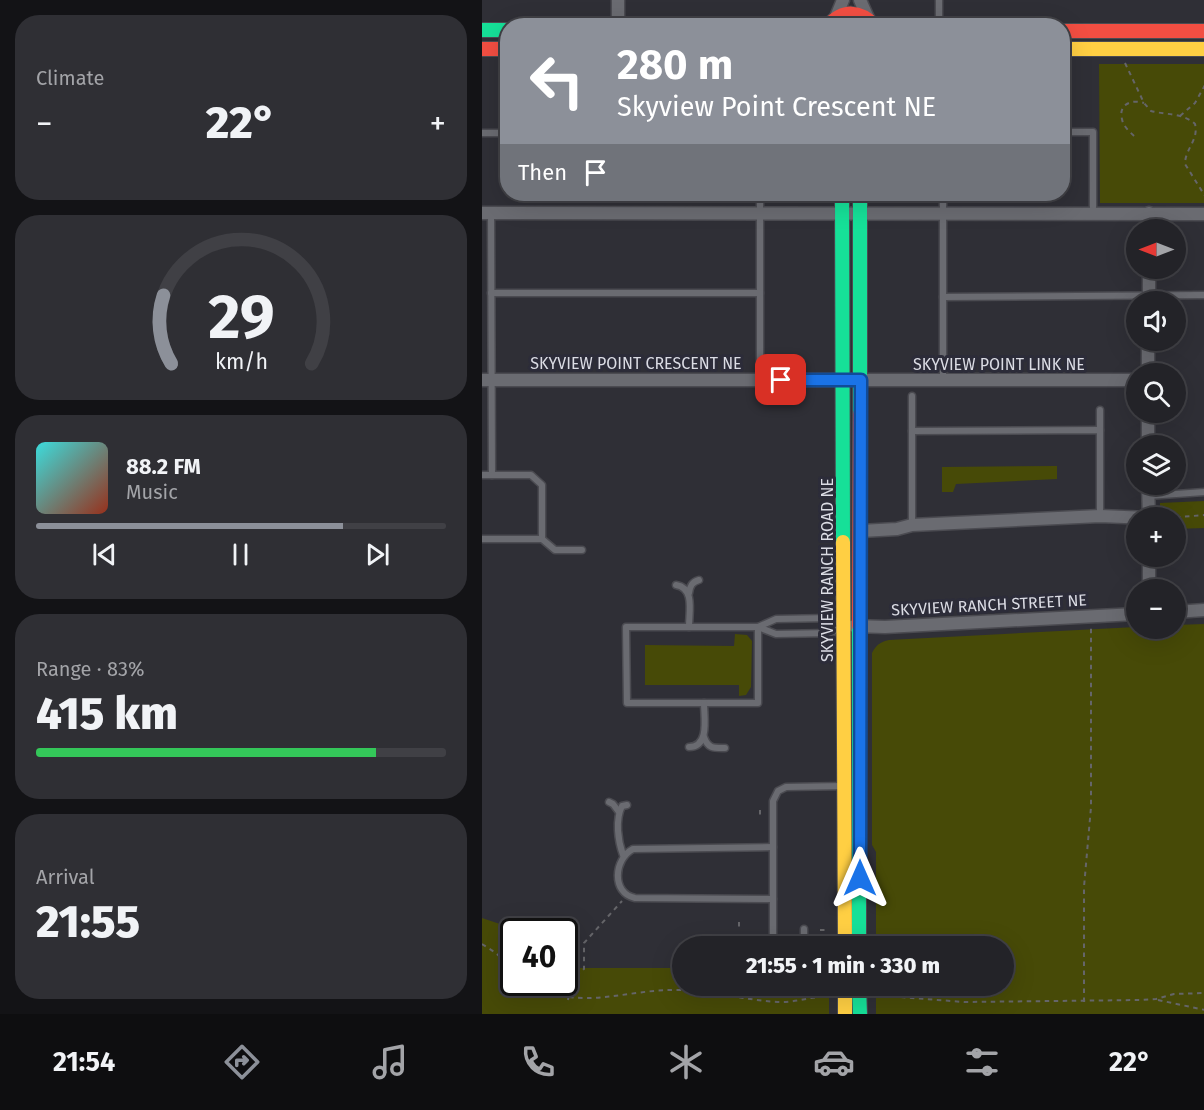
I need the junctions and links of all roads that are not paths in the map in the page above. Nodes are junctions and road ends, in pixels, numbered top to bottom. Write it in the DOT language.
graph roads {
  1 [pos="618,0"];
  2 [pos="843,0"];
  3 [pos="860,0"];
  4 [pos="939,0"];
  5 [pos="618,18"];
  6 [pos="832,18"];
  7 [pos="839,18"];
  8 [pos="864,18"];
  9 [pos="871,18"];
  10 [pos="939,18"];
  11 [pos="482,30"];
  12 [pos="500,30"];
  13 [pos="1070,31"];
  14 [pos="1205,31"];
  15 [pos="482,49"];
  16 [pos="500,49"];
  17 [pos="1070,49"];
  18 [pos="1205,49"];
  19 [pos="1070,132"];
  20 [pos="482,133"];
  21 [pos="500,133"];
  22 [pos="760,201"];
  23 [pos="842,201"];
  24 [pos="860,201"];
  25 [pos="943,201"];
  26 [pos="486,213"];
  27 [pos="760,213"];
  28 [pos="842,213"];
  29 [pos="861,213"];
  30 [pos="943,213"];
  31 [pos="1093,213"];
  32 [pos="1149,213"];
  33 [pos="1205,213"];
  34 [pos="1149,219"];
  35 [pos="491,293"];
  36 [pos="760,293"];
  37 [pos="1205,295"];
  38 [pos="1186,296"];
  39 [pos="943,297"];
  40 [pos="1126,298"];
  41 [pos="486,380"];
  42 [pos="760,380"];
  43 [pos="843,380"];
  44 [pos="861,380"];
  45 [pos="943,380"];
  46 [pos="1126,380"];
  47 [pos="912,396"];
  48 [pos="1100,410"];
  49 [pos="1100,430"];
  50 [pos="912,432"];
  51 [pos="482,475"];
  52 [pos="492,475"];
  53 [pos="1186,491"];
  54 [pos="1205,492"];
  55 [pos="1100,516"];
  56 [pos="1126,517"];
  57 [pos="912,525"];
  58 [pos="861,531"];
  59 [pos="482,539"];
  60 [pos="542,539"];
  61 [pos="582,550"];
  62 [pos="699,580"];
  63 [pos="676,585"];
  64 [pos="689,593"];
  65 [pos="1205,610"];
  66 [pos="1186,611"];
  67 [pos="1126,615"];
  68 [pos="860,625"];
  69 [pos="843,626"];
  70 [pos="689,627"];
  71 [pos="758,627"];
  72 [pos="704,703"];
  73 [pos="704,737"];
  74 [pos="689,747"];
  75 [pos="725,748"];
  76 [pos="844,786"];
  77 [pos="609,802"];
  78 [pos="627,805"];
  79 [pos="619,813"];
  80 [pos="773,847"];
  81 [pos="623,855"];
  82 [pos="773,899"];
  83 [pos="804,929"];
  84 [pos="774,936"];
  85 [pos="804,936"];
  86 [pos="845,936"];
  87 [pos="859,936"];
  88 [pos="845,996"];
  89 [pos="859,996"];
  90 [pos="845,1014"];
  91 [pos="860,1014"];
  1 -- 5 [label="street"];
  2 -- 6 [label="street"];
  3 -- 9 [label="street"];
  4 -- 10 [label="lane"];
  7 -- 8 [label="street"];
  11 -- 12 [label="street"];
  13 -- 14 [label="street"];
  15 -- 16 [label="street"];
  17 -- 18 [label="street"];
  19 -- 31 [label="lane"];
  20 -- 21 [label="lane"];
  22 -- 27 [label="lane"];
  23 -- 28 [label="street, SKYVIEW RANCH ROAD NE"];
  24 -- 29 [label="street, SKYVIEW RANCH ROAD NE"];
  25 -- 30 [label="lane"];
  26 -- 27 [label="street"];
  26 -- 35 [label="lane"];
  27 -- 28 [label="street"];
  27 -- 36 [label="lane"];
  28 -- 29 [label="street"];
  28 -- 43 [label="street, SKYVIEW RANCH ROAD NE"];
  29 -- 30 [label="street"];
  29 -- 44 [label="street, SKYVIEW RANCH ROAD NE"];
  30 -- 31 [label="street"];
  30 -- 39 [label="lane"];
  31 -- 32 [label="street"];
  32 -- 33 [label="street"];
  32 -- 34 [label="street"];
  35 -- 36 [label="lane"];
  35 -- 41 [label="lane"];
  36 -- 42 [label="lane"];
  37 -- 38 [label="lane"];
  39 -- 40 [label="lane"];
  39 -- 45 [label="lane"];
  41 -- 42 [label="street, SKYVIEW POINT CRESCENT NE"];
  41 -- 52 [label="lane"];
  42 -- 43 [label="street, SKYVIEW POINT CRESCENT NE"];
  43 -- 44 [label="street, SKYVIEW POINT CRESCENT NE"];
  43 -- 69 [label="street, SKYVIEW RANCH ROAD NE"];
  44 -- 45 [label="street, SKYVIEW POINT LINK NE"];
  44 -- 58 [label="street, SKYVIEW RANCH ROAD NE"];
  45 -- 46 [label="street, SKYVIEW POINT LINK NE"];
  47 -- 50 [label="lane"];
  48 -- 49 [label="lane"];
  49 -- 50 [label="lane"];
  49 -- 55 [label="lane"];
  50 -- 57 [label="lane"];
  51 -- 52 [label="lane"];
  52 -- 60 [label="lane"];
  53 -- 54 [label="lane"];
  55 -- 56 [label="street"];
  55 -- 57 [label="street"];
  57 -- 58 [label="street"];
  58 -- 68 [label="street, SKYVIEW RANCH ROAD NE"];
  59 -- 60 [label="lane"];
  60 -- 61 [label="lane"];
  62 -- 64 [label="lane"];
  63 -- 64 [label="lane"];
  64 -- 70 [label="lane"];
  65 -- 66 [label="street"];
  67 -- 68 [label="street, SKYVIEW RANCH STREET NE"];
  68 -- 69 [label="street, SKYVIEW RANCH STREET NE"];
  68 -- 87 [label="street, SKYVIEW RANCH ROAD NE"];
  69 -- 71 [label="lane"];
  69 -- 71 [label="lane"];
  69 -- 76 [label="street, SKYVIEW RANCH ROAD NE"];
  70 -- 71 [label="lane"];
  70 -- 72 [label="lane"];
  71 -- 72 [label="lane"];
  72 -- 73 [label="lane"];
  73 -- 74 [label="lane"];
  73 -- 75 [label="lane"];
  76 -- 80 [label="lane"];
  76 -- 86 [label="street, SKYVIEW RANCH ROAD NE"];
  77 -- 79 [label="lane"];
  78 -- 79 [label="lane"];
  79 -- 81 [label="lane"];
  80 -- 81 [label="lane"];
  80 -- 82 [label="lane"];
  81 -- 82 [label="lane"];
  82 -- 84 [label="lane"];
  83 -- 85 [label="lane"];
  88 -- 90 [label="street"];
  89 -- 91 [label="street"];
}
